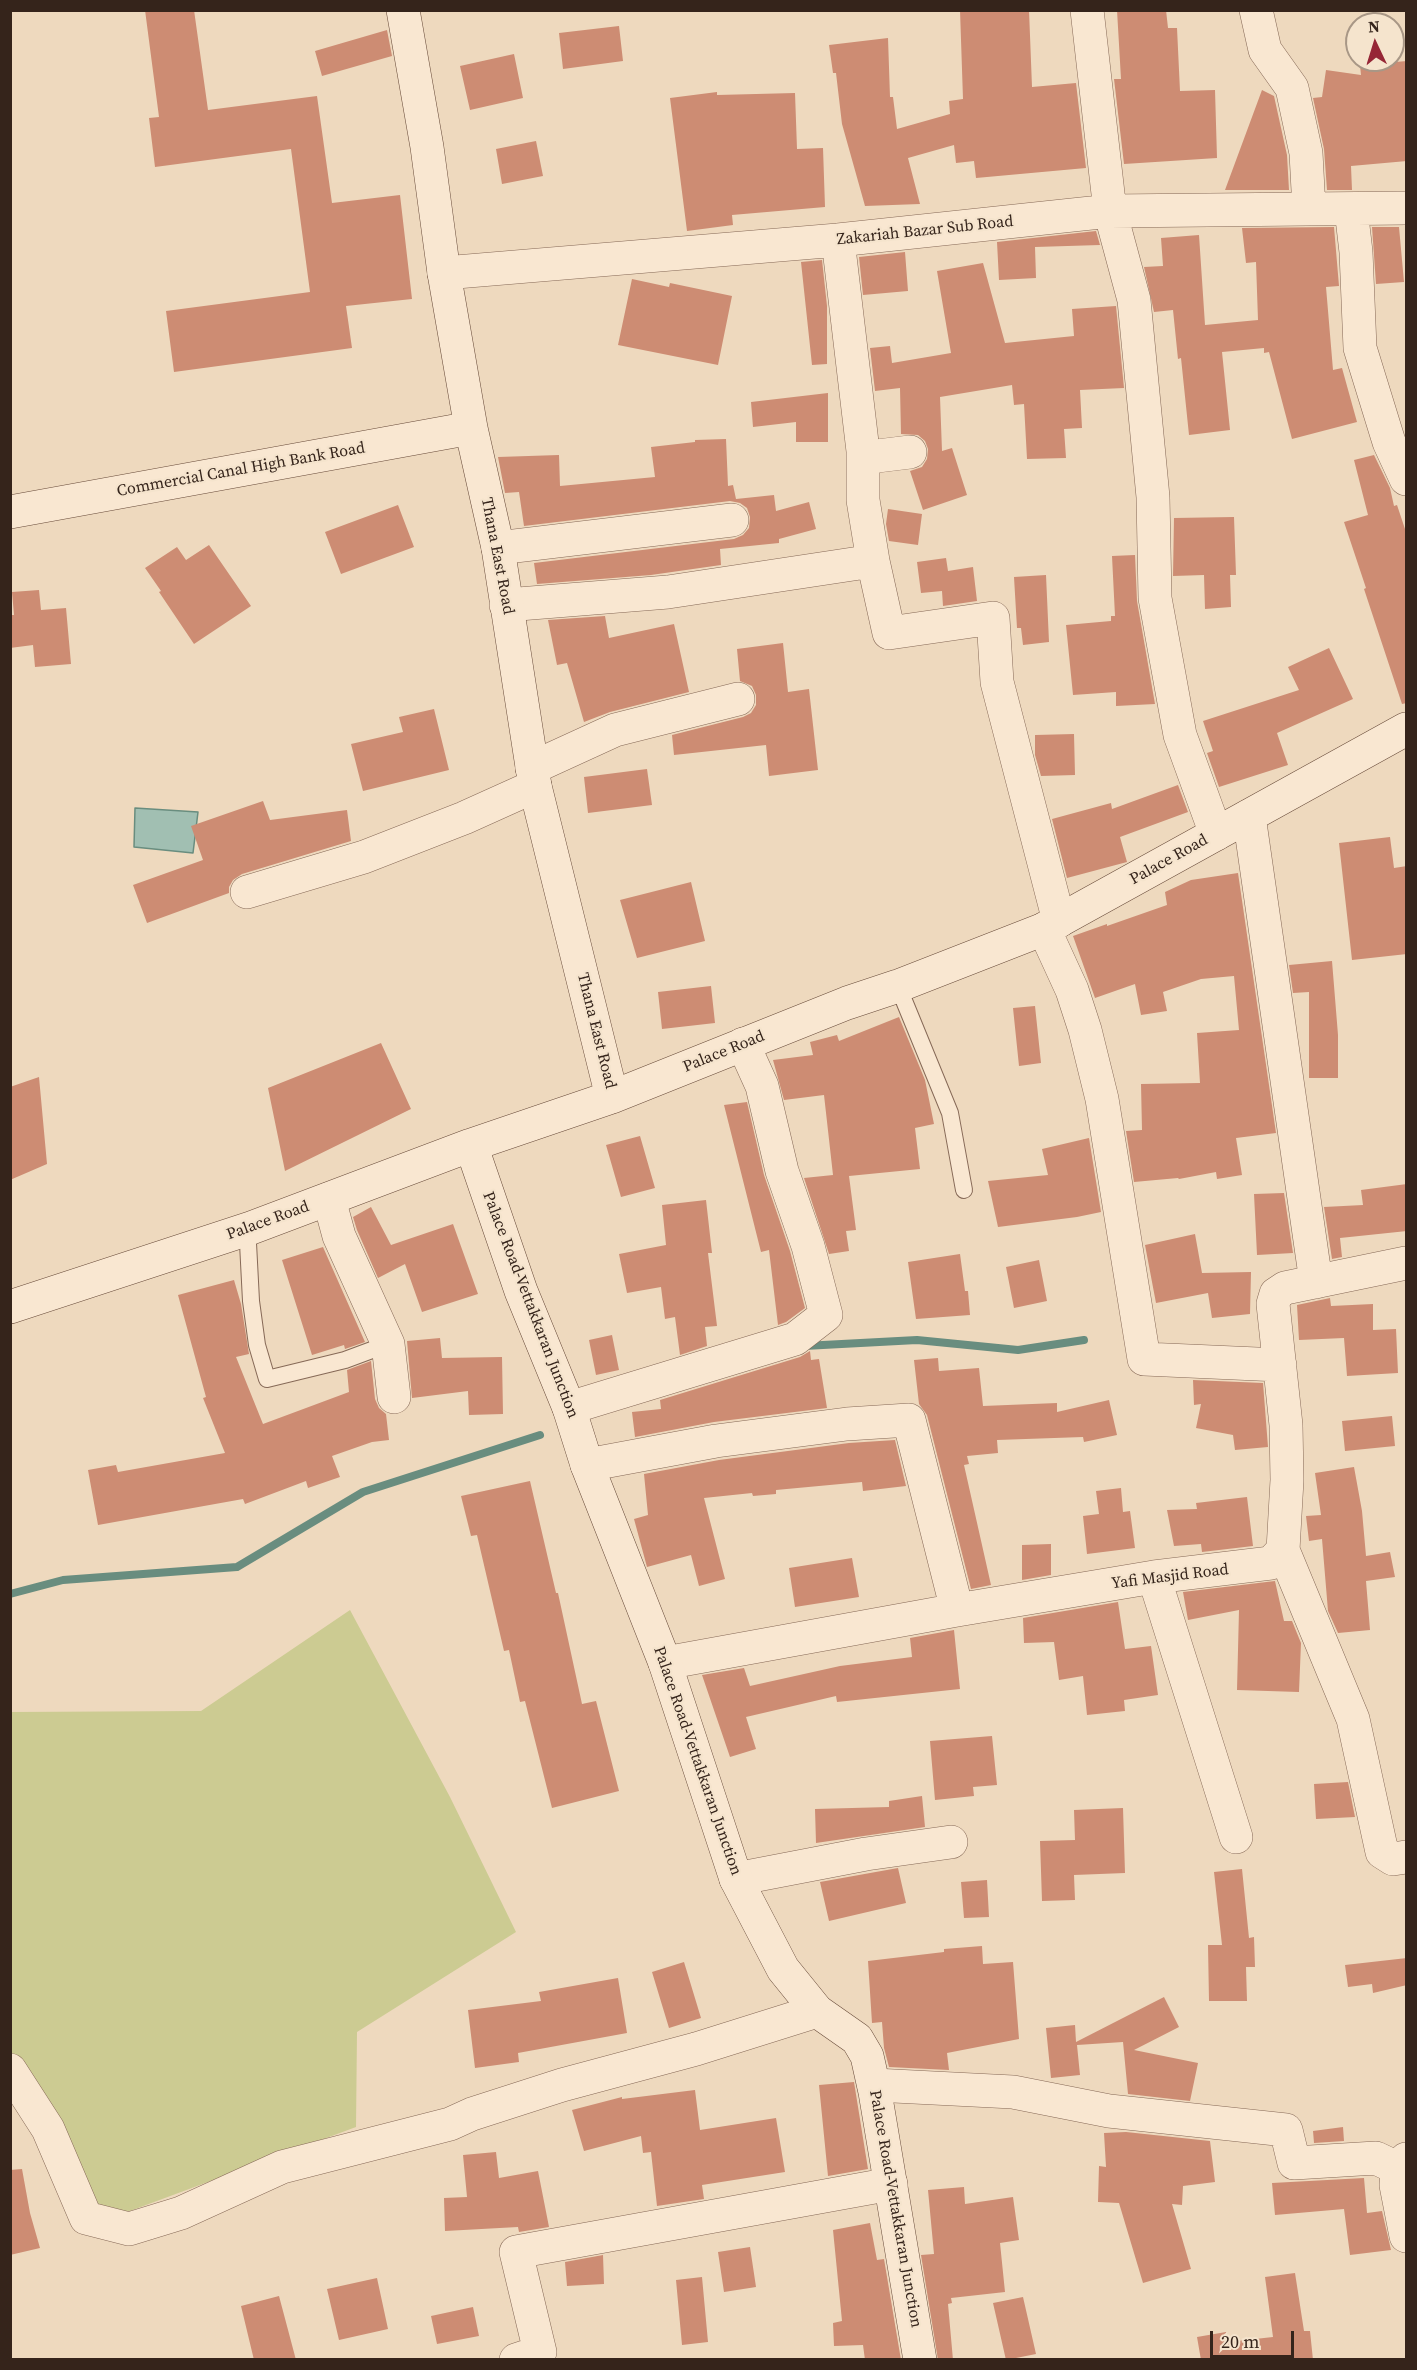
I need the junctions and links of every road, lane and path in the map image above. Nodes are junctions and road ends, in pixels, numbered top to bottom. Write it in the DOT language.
graph roads {
  1 [pos="403,10"];
  2 [pos="1087,10"];
  3 [pos="1256,10"];
  4 [pos="1407,208"];
  5 [pos="1309,209"];
  6 [pos="1351,209"];
  7 [pos="1110,211"];
  8 [pos="838,240"];
  9 [pos="444,273"];
  10 [pos="471,428"];
  11 [pos="863,451"];
  12 [pos="910,452"];
  13 [pos="1407,479"];
  14 [pos="10,512"];
  15 [pos="732,520"];
  16 [pos="498,548"];
  17 [pos="873,561"];
  18 [pos="506,605"];
  19 [pos="738,699"];
  20 [pos="1407,729"];
  21 [pos="534,777"];
  22 [pos="1249,816"];
  23 [pos="1216,834"];
  24 [pos="247,892"];
  25 [pos="1052,925"];
  26 [pos="898,986"];
  27 [pos="744,1044"];
  28 [pos="612,1097"];
  29 [pos="471,1145"];
  30 [pos="964,1191"];
  31 [pos="328,1199"];
  32 [pos="251,1228"];
  33 [pos="1407,1263"];
  34 [pos="1316,1282"];
  35 [pos="10,1307"];
  36 [pos="388,1344"];
  37 [pos="1280,1365"];
  38 [pos="394,1397"];
  39 [pos="569,1407"];
  40 [pos="587,1465"];
  41 [pos="1283,1550"];
  42 [pos="1154,1577"];
  43 [pos="957,1610"];
  44 [pos="665,1663"];
  45 [pos="1236,1837"];
  46 [pos="951,1842"];
  47 [pos="1407,1857"];
  48 [pos="736,1880"];
  49 [pos="817,2011"];
  50 [pos="10,2070"];
  51 [pos="874,2085"];
  52 [pos="1402,2163"];
  53 [pos="891,2184"];
  54 [pos="1407,2236"];
  55 [pos="516,2360"];
  56 [pos="920,2360"];
  1 -- 9 [label="street, Thana East Road"];
  2 -- 7 [label="street"];
  3 -- 5 [label="street"];
  4 -- 6 [label="street, Zakariah Bazar Sub Road"];
  5 -- 6 [label="street, Zakariah Bazar Sub Road"];
  5 -- 7 [label="street, Zakariah Bazar Sub Road"];
  6 -- 13 [label="street"];
  7 -- 8 [label="street, Zakariah Bazar Sub Road"];
  7 -- 23 [label="street"];
  8 -- 9 [label="street, Zakariah Bazar Sub Road"];
  8 -- 11 [label="street"];
  9 -- 10 [label="street, Thana East Road"];
  10 -- 14 [label="street, Commercial Canal High Bank Road"];
  10 -- 16 [label="street, Thana East Road"];
  11 -- 12 [label="street"];
  11 -- 17 [label="street"];
  15 -- 16 [label="street"];
  16 -- 18 [label="street, Thana East Road"];
  17 -- 18 [label="street"];
  17 -- 25 [label="street"];
  18 -- 21 [label="street, Thana East Road"];
  19 -- 21 [label="street"];
  20 -- 22 [label="street, Palace Road"];
  21 -- 24 [label="street"];
  21 -- 28 [label="street, Thana East Road"];
  22 -- 23 [label="street, Palace Road"];
  22 -- 34 [label="street"];
  23 -- 25 [label="street, Palace Road"];
  25 -- 26 [label="street, Palace Road"];
  25 -- 37 [label="street"];
  26 -- 27 [label="street, Palace Road"];
  26 -- 30 [label="lane"];
  27 -- 28 [label="street, Palace Road"];
  27 -- 39 [label="street"];
  28 -- 29 [label="street, Palace Road"];
  29 -- 31 [label="street, Palace Road"];
  29 -- 39 [label="street, Palace Road-Vettakkaran Junction"];
  31 -- 32 [label="street, Palace Road"];
  31 -- 36 [label="street"];
  32 -- 35 [label="street, Palace Road"];
  32 -- 36 [label="lane"];
  33 -- 34 [label="street"];
  34 -- 37 [label="street"];
  36 -- 38 [label="street"];
  37 -- 41 [label="street"];
  39 -- 40 [label="street, Palace Road-Vettakkaran Junction"];
  40 -- 43 [label="street"];
  40 -- 44 [label="street, Palace Road-Vettakkaran Junction"];
  41 -- 42 [label="street, Yafi Masjid Road"];
  41 -- 47 [label="street"];
  42 -- 43 [label="street, Yafi Masjid Road"];
  42 -- 45 [label="street"];
  43 -- 44 [label="street, Yafi Masjid Road"];
  44 -- 48 [label="street, Palace Road-Vettakkaran Junction"];
  46 -- 48 [label="street"];
  48 -- 49 [label="street, Palace Road-Vettakkaran Junction"];
  49 -- 50 [label="street"];
  49 -- 51 [label="street, Palace Road-Vettakkaran Junction"];
  51 -- 52 [label="street"];
  51 -- 53 [label="street, Palace Road-Vettakkaran Junction"];
  52 -- 54 [label="street"];
  53 -- 55 [label="street"];
  53 -- 56 [label="street, Palace Road-Vettakkaran Junction"];
}
